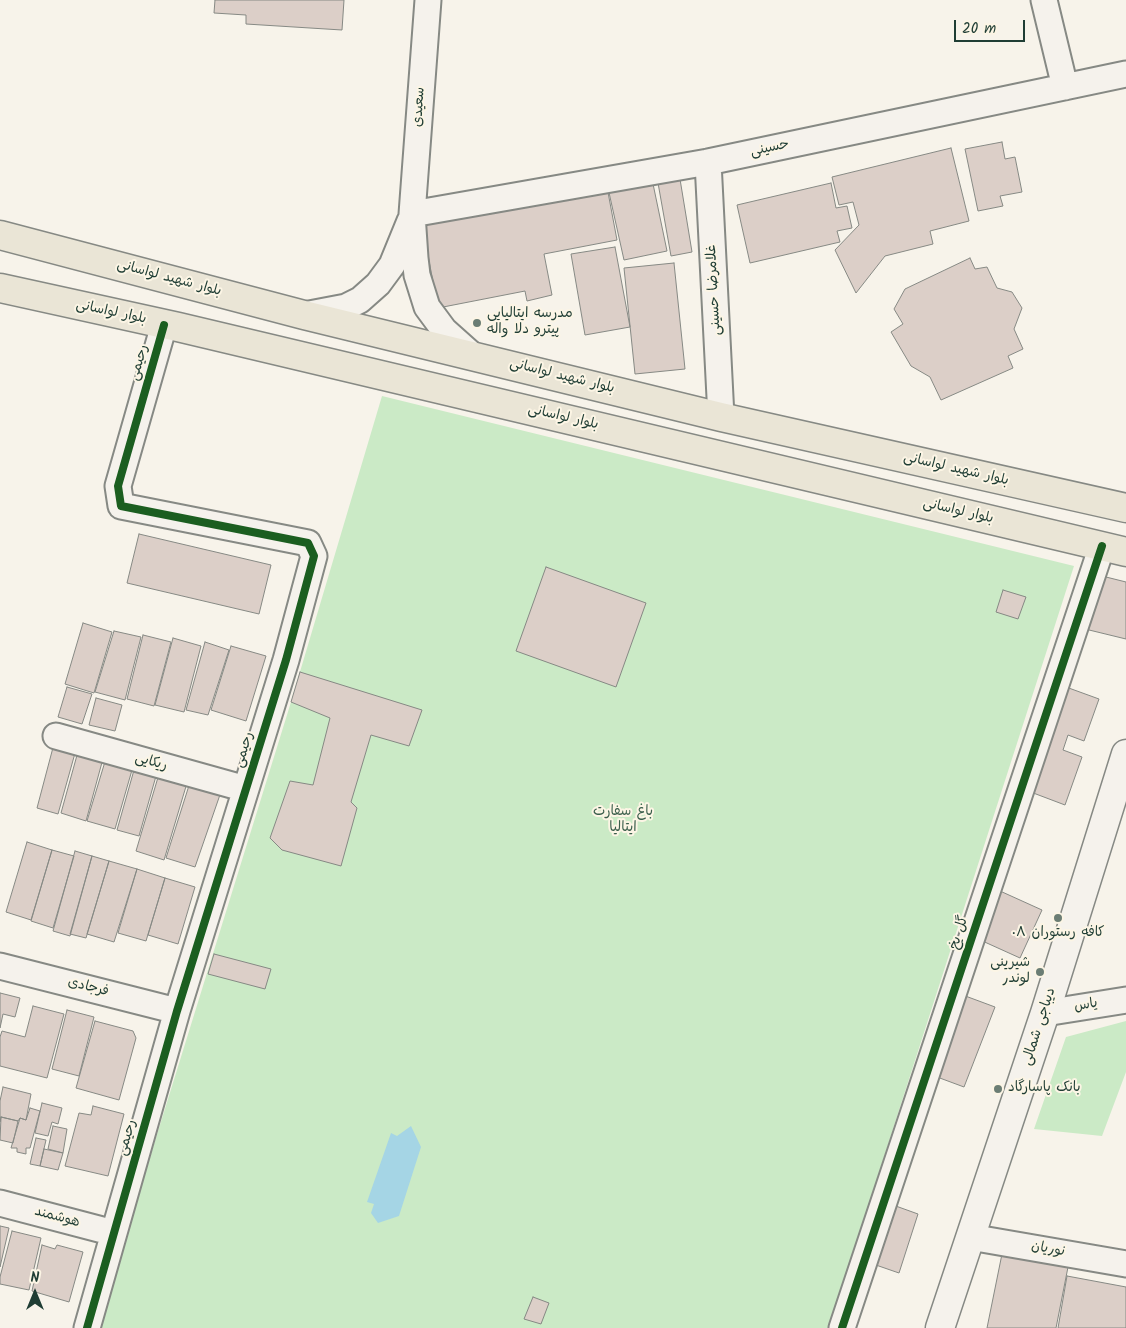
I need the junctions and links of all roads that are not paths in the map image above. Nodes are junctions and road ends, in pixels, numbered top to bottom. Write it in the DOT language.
graph roads {
  1 [pos="428,0"];
  2 [pos="1044,0"];
  3 [pos="1126,74"];
  4 [pos="1065,87"];
  5 [pos="708,162"];
  6 [pos="412,214"];
  7 [pos="0,235"];
  8 [pos="0,288"];
  9 [pos="304,315"];
  10 [pos="164,325"];
  11 [pos="472,355"];
  12 [pos="721,417"];
  13 [pos="1126,508"];
  14 [pos="1114,549"];
  15 [pos="56,736"];
  16 [pos="1126,754"];
  17 [pos="246,789"];
  18 [pos="0,966"];
  19 [pos="1126,1000"];
  20 [pos="177,1011"];
  21 [pos="1045,1012"];
  22 [pos="0,1203"];
  23 [pos="114,1233"];
  24 [pos="970,1237"];
  25 [pos="1126,1264"];
  26 [pos="87,1328"];
  27 [pos="842,1328"];
  28 [pos="940,1328"];
  1 -- 6 [label="street, سعیدی"];
  2 -- 4 [label="street"];
  3 -- 4 [label="street, حسینی"];
  4 -- 5 [label="street, حسینی"];
  5 -- 6 [label="street, حسینی"];
  5 -- 12 [label="street, غلامرضا حسینی"];
  6 -- 9 [label="street, سعیدی"];
  6 -- 11 [label="street, سعیدی"];
  7 -- 9 [label="main road, بلوار شهید لواسانی"];
  8 -- 10 [label="main road, بلوار لواسانی"];
  9 -- 11 [label="main road, بلوار شهید لواسانی"];
  10 -- 14 [label="main road, بلوار لواسانی"];
  10 -- 17 [label="street, رحیمی"];
  11 -- 12 [label="main road, بلوار شهید لواسانی"];
  12 -- 13 [label="main road, بلوار شهید لواسانی"];
  14 -- 27 [label="street, گل یخ"];
  15 -- 17 [label="street, ریکایی"];
  16 -- 21 [label="main road, دیباجی شمالی"];
  17 -- 20 [label="street, رحیمی"];
  18 -- 20 [label="street, فرجادی"];
  19 -- 21 [label="street, یاس"];
  20 -- 23 [label="street, رحیمی"];
  21 -- 24 [label="main road, دیباجی شمالی"];
  22 -- 23 [label="street, هوشمند"];
  23 -- 26 [label="street, رحیمی"];
  24 -- 25 [label="street, نوریان"];
  24 -- 28 [label="main road, دیباجی شمالی"];
}
